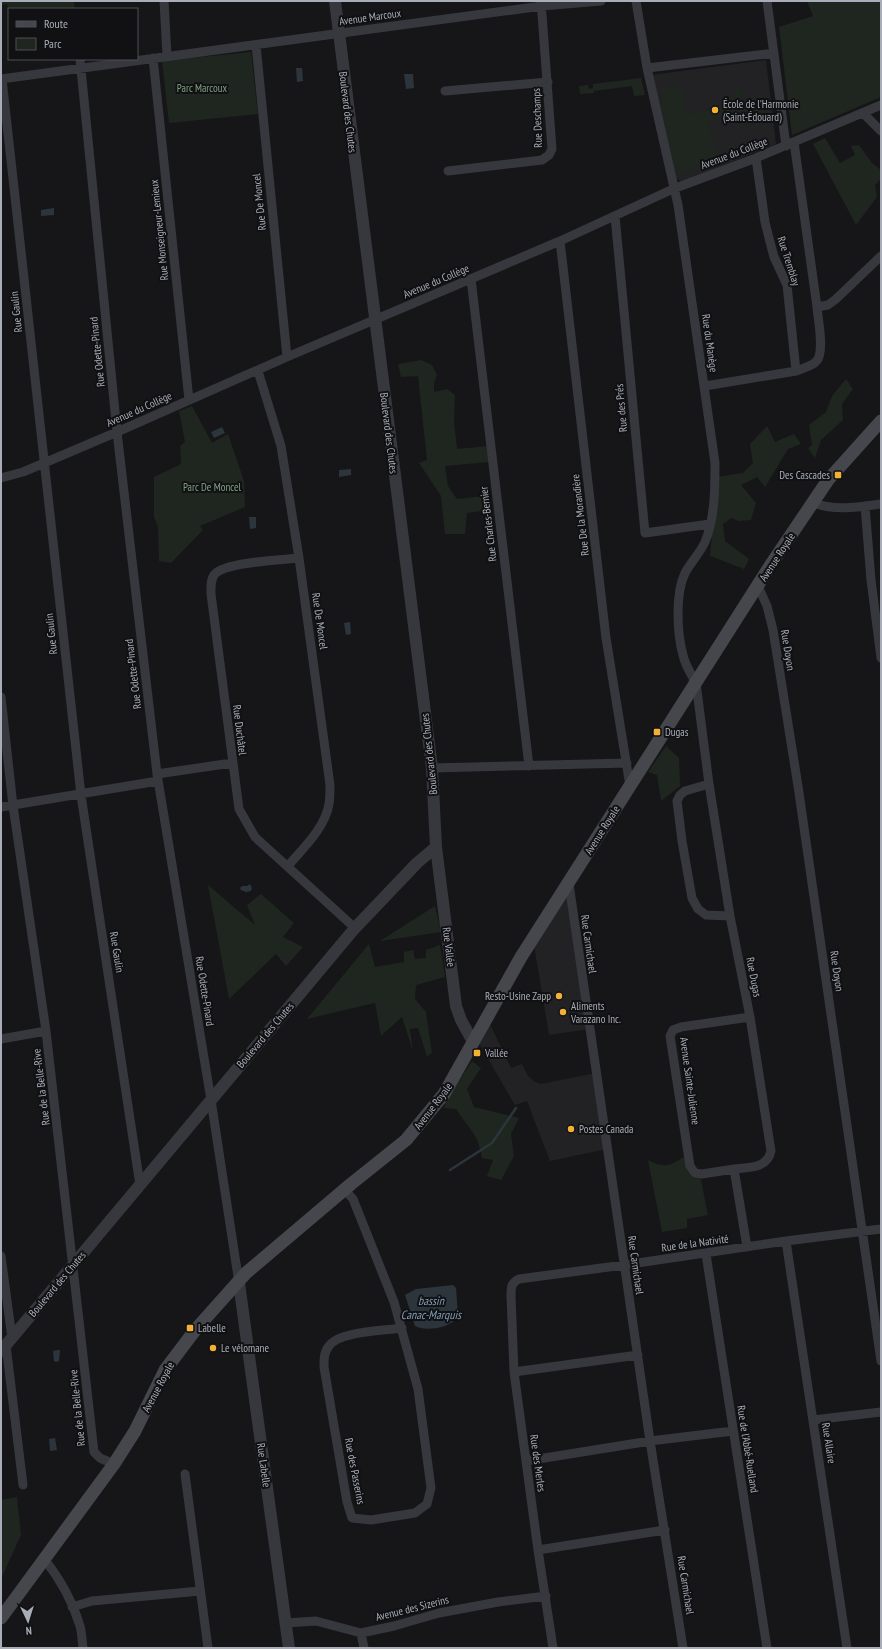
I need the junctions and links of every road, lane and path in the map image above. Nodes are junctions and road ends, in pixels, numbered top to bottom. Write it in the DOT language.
graph roads {
  1 [pos="164,1"];
  2 [pos="336,1"];
  3 [pos="601,1"];
  4 [pos="636,1"];
  5 [pos="767,1"];
  6 [pos="542,3"];
  7 [pos="339,34"];
  8 [pos="256,45"];
  9 [pos="774,53"];
  10 [pos="167,56"];
  11 [pos="153,58"];
  12 [pos="138,59"];
  13 [pos="129,60"];
  14 [pos="80,64"];
  15 [pos="647,68"];
  16 [pos="2,79"];
  17 [pos="548,82"];
  18 [pos="445,91"];
  19 [pos="881,106"];
  20 [pos="863,113"];
  21 [pos="881,131"];
  22 [pos="790,144"];
  23 [pos="756,158"];
  24 [pos="448,171"];
  25 [pos="673,190"];
  26 [pos="615,216"];
  27 [pos="560,241"];
  28 [pos="881,256"];
  29 [pos="471,279"];
  30 [pos="817,307"];
  31 [pos="375,320"];
  32 [pos="287,357"];
  33 [pos="258,371"];
  34 [pos="796,371"];
  35 [pos="705,386"];
  36 [pos="189,400"];
  37 [pos="881,421"];
  38 [pos="117,432"];
  39 [pos="44,463"];
  40 [pos="1,478"];
  41 [pos="813,504"];
  42 [pos="881,504"];
  43 [pos="865,506"];
  44 [pos="710,524"];
  45 [pos="299,558"];
  46 [pos="758,586"];
  47 [pos="881,658"];
  48 [pos="696,683"];
  49 [pos="1,697"];
  50 [pos="232,763"];
  51 [pos="626,763"];
  52 [pos="529,766"];
  53 [pos="432,768"];
  54 [pos="158,778"];
  55 [pos="709,784"];
  56 [pos="630,786"];
  57 [pos="81,795"];
  58 [pos="13,806"];
  59 [pos="1,807"];
  60 [pos="436,847"];
  61 [pos="288,866"];
  62 [pos="569,884"];
  63 [pos="730,916"];
  64 [pos="355,928"];
  65 [pos="750,1017"];
  66 [pos="46,1031"];
  67 [pos="1,1039"];
  68 [pos="473,1042"];
  69 [pos="211,1100"];
  70 [pos="734,1169"];
  71 [pos="140,1185"];
  72 [pos="344,1190"];
  73 [pos="881,1229"];
  74 [pos="862,1232"];
  75 [pos="786,1241"];
  76 [pos="747,1247"];
  77 [pos="706,1254"];
  78 [pos="1,1256"];
  79 [pos="74,1264"];
  80 [pos="624,1265"];
  81 [pos="514,1282"];
  82 [pos="239,1283"];
  83 [pos="402,1328"];
  84 [pos="6,1345"];
  85 [pos="638,1355"];
  86 [pos="881,1361"];
  87 [pos="514,1372"];
  88 [pos="881,1412"];
  89 [pos="813,1420"];
  90 [pos="733,1431"];
  91 [pos="650,1441"];
  92 [pos="526,1462"];
  93 [pos="114,1464"];
  94 [pos="185,1474"];
  95 [pos="23,1485"];
  96 [pos="665,1530"];
  97 [pos="538,1550"];
  98 [pos="45,1560"];
  99 [pos="200,1591"];
  100 [pos="546,1596"];
  101 [pos="72,1607"];
  102 [pos="1,1618"];
  103 [pos="286,1623"];
  104 [pos="361,1633"];
  105 [pos="83,1648"];
  106 [pos="208,1648"];
  107 [pos="289,1648"];
  108 [pos="364,1648"];
  109 [pos="553,1648"];
  110 [pos="683,1648"];
  111 [pos="767,1648"];
  112 [pos="847,1648"];
  1 -- 10 [label="street"];
  2 -- 7 [label="street, Boulevard des Chutes"];
  3 -- 6 [label="street, Avenue Marcoux"];
  4 -- 15 [label="street, Rue du Manège"];
  5 -- 9 [label="street"];
  6 -- 7 [label="street, Avenue Marcoux"];
  6 -- 17 [label="street, Rue Deschamps"];
  7 -- 8 [label="street, Avenue Marcoux"];
  7 -- 31 [label="street, Boulevard des Chutes"];
  8 -- 10 [label="street, Avenue Marcoux"];
  8 -- 32 [label="street, Rue De Moncel"];
  9 -- 15 [label="street"];
  9 -- 22 [label="street"];
  10 -- 11 [label="street, Avenue Marcoux"];
  11 -- 12 [label="street, Avenue Marcoux"];
  11 -- 36 [label="street, Rue Monseigneur-Lemieux"];
  13 -- 14 [label="street, Avenue Marcoux"];
  14 -- 16 [label="street, Avenue Marcoux"];
  14 -- 38 [label="street, Rue Odette-Pinard"];
  15 -- 25 [label="street, Rue du Manège"];
  16 -- 39 [label="street, Rue Gaulin"];
  17 -- 18 [label="street"];
  17 -- 24 [label="street, Rue Deschamps"];
  19 -- 20 [label="street, Avenue du Collège"];
  20 -- 21 [label="street"];
  20 -- 22 [label="street, Avenue du Collège"];
  22 -- 23 [label="street, Avenue du Collège"];
  22 -- 30 [label="street"];
  23 -- 25 [label="street, Avenue du Collège"];
  23 -- 34 [label="street, Rue Tremblay"];
  25 -- 26 [label="street, Avenue du Collège"];
  25 -- 35 [label="street, Rue du Manège"];
  26 -- 27 [label="street, Avenue du Collège"];
  26 -- 44 [label="street, Rue des Prés"];
  27 -- 29 [label="street, Avenue du Collège"];
  27 -- 51 [label="street, Rue De la Morandière"];
  28 -- 30 [label="street"];
  29 -- 31 [label="street, Avenue du Collège"];
  29 -- 52 [label="street, Rue Charles-Bernier"];
  30 -- 34 [label="street"];
  31 -- 32 [label="street, Avenue du Collège"];
  31 -- 53 [label="street, Boulevard des Chutes"];
  32 -- 33 [label="street, Avenue du Collège"];
  33 -- 36 [label="street, Avenue du Collège"];
  33 -- 45 [label="street, Rue De Moncel"];
  34 -- 35 [label="street"];
  35 -- 44 [label="street, Rue du Manège"];
  36 -- 38 [label="street, Avenue du Collège"];
  37 -- 41 [label="main road, Avenue Royale"];
  38 -- 39 [label="street, Avenue du Collège"];
  38 -- 54 [label="street, Rue Odette-Pinard"];
  39 -- 40 [label="street, Avenue du Collège"];
  39 -- 57 [label="street, Rue Gaulin"];
  41 -- 43 [label="street"];
  41 -- 46 [label="main road, Avenue Royale"];
  42 -- 43 [label="street"];
  43 -- 47 [label="street"];
  44 -- 48 [label="street, Rue du Manège"];
  45 -- 50 [label="street, Rue Duchâtel"];
  45 -- 61 [label="street, Rue De Moncel"];
  46 -- 48 [label="main road, Avenue Royale"];
  46 -- 74 [label="street, Rue Doyon"];
  48 -- 55 [label="street, Rue Dugas"];
  48 -- 56 [label="main road, Avenue Royale"];
  49 -- 58 [label="street, Rue de la Belle-Rive"];
  50 -- 54 [label="street"];
  50 -- 61 [label="street, Rue Duchâtel"];
  51 -- 52 [label="street"];
  51 -- 56 [label="street, Rue De la Morandière"];
  52 -- 53 [label="street"];
  53 -- 60 [label="street, Boulevard des Chutes"];
  54 -- 57 [label="street"];
  54 -- 69 [label="street, Rue Odette-Pinard"];
  55 -- 63 [label="street, Rue Dugas"];
  55 -- 63 [label="street"];
  56 -- 62 [label="main road, Avenue Royale"];
  57 -- 58 [label="street"];
  57 -- 71 [label="street, Rue Gaulin"];
  58 -- 59 [label="street"];
  58 -- 66 [label="street, Rue de la Belle-Rive"];
  60 -- 64 [label="street, Boulevard des Chutes"];
  60 -- 68 [label="street, Rue Vallée"];
  61 -- 64 [label="street, Rue Duchâtel"];
  62 -- 68 [label="main road, Avenue Royale"];
  62 -- 80 [label="street, Rue Carmichael"];
  63 -- 65 [label="street, Rue Dugas"];
  64 -- 69 [label="street, Boulevard des Chutes"];
  65 -- 70 [label="street, Rue Dugas"];
  65 -- 70 [label="street, Avenue Sainte-Julienne"];
  66 -- 67 [label="street"];
  66 -- 79 [label="street, Rue de la Belle-Rive"];
  68 -- 72 [label="main road, Avenue Royale"];
  69 -- 71 [label="street, Boulevard des Chutes"];
  69 -- 82 [label="street, Rue Odette-Pinard"];
  70 -- 76 [label="street"];
  71 -- 79 [label="street, Boulevard des Chutes"];
  72 -- 82 [label="main road, Avenue Royale"];
  72 -- 83 [label="street, Rue des Passerins"];
  73 -- 74 [label="street, Rue de la Nativité"];
  74 -- 75 [label="street, Rue de la Nativité"];
  74 -- 86 [label="street, Rue Doyon"];
  75 -- 76 [label="street, Rue de la Nativité"];
  75 -- 89 [label="street, Rue Allaire"];
  76 -- 77 [label="street, Rue de la Nativité"];
  77 -- 80 [label="street, Rue de la Nativité"];
  77 -- 90 [label="street, Rue de l'Abbé-Ruelland"];
  78 -- 84 [label="street"];
  79 -- 84 [label="street, Boulevard des Chutes"];
  79 -- 93 [label="street, Rue de la Belle-Rive"];
  80 -- 81 [label="street, Rue de la Nativité"];
  80 -- 85 [label="street, Rue Carmichael"];
  81 -- 87 [label="street, Rue des Merles"];
  82 -- 93 [label="main road, Avenue Royale"];
  82 -- 103 [label="street, Rue Labelle"];
  83 -- 83 [label="street, Rue des Passerins"];
  84 -- 95 [label="street"];
  85 -- 87 [label="street"];
  85 -- 91 [label="street, Rue Carmichael"];
  87 -- 92 [label="street, Rue des Merles"];
  88 -- 89 [label="street"];
  89 -- 112 [label="street, Rue Allaire"];
  90 -- 91 [label="street"];
  90 -- 111 [label="street, Rue de l'Abbé-Ruelland"];
  91 -- 92 [label="street"];
  91 -- 96 [label="street, Rue Carmichael"];
  92 -- 97 [label="street, Rue des Merles"];
  93 -- 98 [label="main road, Avenue Royale"];
  94 -- 99 [label="street"];
  96 -- 97 [label="street"];
  96 -- 110 [label="street, Rue Carmichael"];
  97 -- 100 [label="street, Rue des Merles"];
  98 -- 101 [label="street"];
  98 -- 102 [label="main road, Avenue Royale"];
  99 -- 101 [label="street"];
  99 -- 106 [label="street"];
  100 -- 104 [label="street, Avenue des Sizerins"];
  100 -- 109 [label="street, Rue des Merles"];
  101 -- 105 [label="street"];
  103 -- 104 [label="street, Avenue des Sizerins"];
  103 -- 107 [label="street, Rue Labelle"];
  104 -- 108 [label="street"];
}
